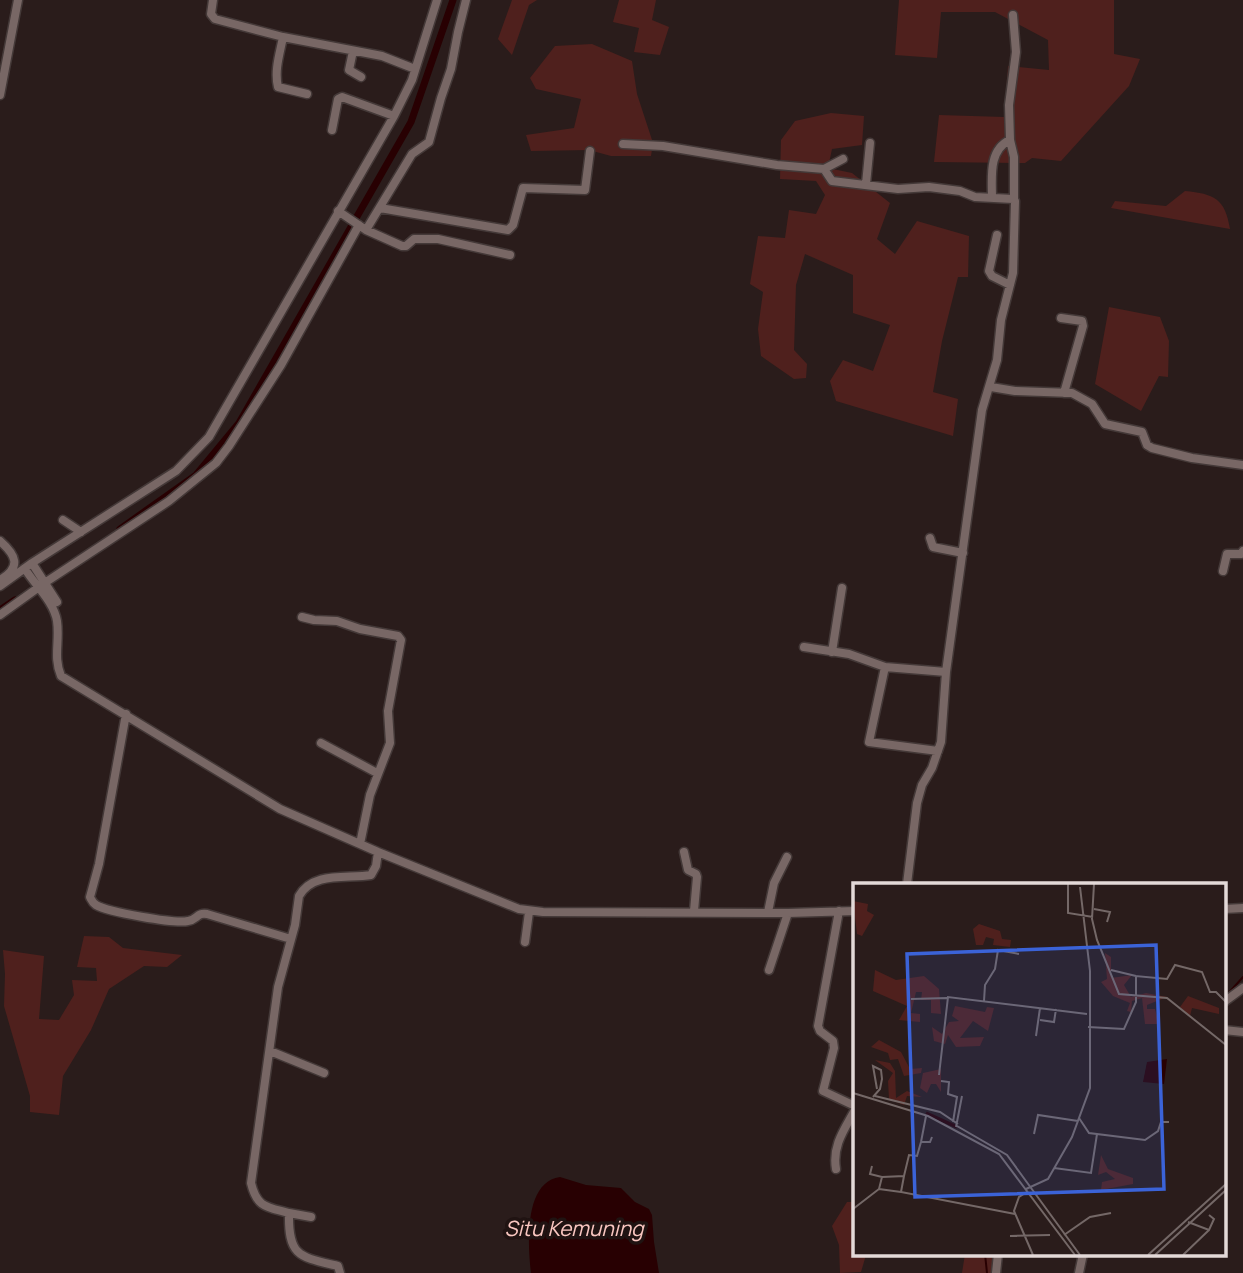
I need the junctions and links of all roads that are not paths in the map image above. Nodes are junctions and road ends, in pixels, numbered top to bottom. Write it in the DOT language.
graph roads {
  1 [pos="18,0"];
  2 [pos="213,0"];
  3 [pos="437,0"];
  4 [pos="466,0"];
  5 [pos="1013,15"];
  6 [pos="283,37"];
  7 [pos="353,51"];
  8 [pos="415,69"];
  9 [pos="361,77"];
  10 [pos="307,94"];
  11 [pos="0,95"];
  12 [pos="394,116"];
  13 [pos="332,130"];
  14 [pos="1010,140"];
  15 [pos="870,143"];
  16 [pos="623,144"];
  17 [pos="590,151"];
  18 [pos="843,159"];
  19 [pos="824,169"];
  20 [pos="866,184"];
  21 [pos="992,198"];
  22 [pos="1014,199"];
  23 [pos="380,208"];
  24 [pos="340,212"];
  25 [pos="360,226"];
  26 [pos="997,235"];
  27 [pos="510,256"];
  28 [pos="1010,285"];
  29 [pos="1061,318"];
  30 [pos="991,387"];
  31 [pos="1064,393"];
  32 [pos="1243,465"];
  33 [pos="63,520"];
  34 [pos="81,532"];
  35 [pos="930,538"];
  36 [pos="0,541"];
  37 [pos="1243,551"];
  38 [pos="963,553"];
  39 [pos="30,569"];
  40 [pos="1223,571"];
  41 [pos="0,580"];
  42 [pos="42,584"];
  43 [pos="0,586"];
  44 [pos="842,588"];
  45 [pos="57,602"];
  46 [pos="0,615"];
  47 [pos="302,617"];
  48 [pos="804,647"];
  49 [pos="832,652"];
  50 [pos="885,667"];
  51 [pos="946,672"];
  52 [pos="126,715"];
  53 [pos="321,743"];
  54 [pos="938,751"];
  55 [pos="377,773"];
  56 [pos="360,844"];
  57 [pos="378,852"];
  58 [pos="684,852"];
  59 [pos="787,857"];
  60 [pos="907,883"];
  61 [pos="694,911"];
  62 [pos="839,911"];
  63 [pos="853,911"];
  64 [pos="529,912"];
  65 [pos="768,912"];
  66 [pos="788,913"];
  67 [pos="291,939"];
  68 [pos="525,943"];
  69 [pos="769,970"];
  70 [pos="1243,988"];
  71 [pos="1226,1001"];
  72 [pos="270,1051"];
  73 [pos="324,1073"];
  74 [pos="853,1107"];
  75 [pos="853,1112"];
  76 [pos="836,1169"];
  77 [pos="289,1213"];
  78 [pos="310,1217"];
  79 [pos="340,1273"];
  1 -- 11 [label="street"];
  2 -- 6 [label="street"];
  3 -- 8 [label="street"];
  4 -- 23 [label="street"];
  5 -- 14 [label="street"];
  6 -- 7 [label="street"];
  6 -- 10 [label="street"];
  7 -- 8 [label="street"];
  7 -- 9 [label="street"];
  8 -- 12 [label="street"];
  12 -- 13 [label="street"];
  12 -- 24 [label="street"];
  14 -- 21 [label="street"];
  14 -- 22 [label="street"];
  15 -- 20 [label="street"];
  16 -- 19 [label="street"];
  17 -- 23 [label="street"];
  18 -- 19 [label="street"];
  19 -- 20 [label="street"];
  20 -- 21 [label="street"];
  21 -- 22 [label="street"];
  22 -- 28 [label="street"];
  23 -- 25 [label="street"];
  24 -- 25 [label="street"];
  24 -- 34 [label="street"];
  25 -- 27 [label="street"];
  25 -- 42 [label="street"];
  26 -- 28 [label="street"];
  28 -- 30 [label="street"];
  29 -- 31 [label="street"];
  30 -- 31 [label="street"];
  30 -- 38 [label="street"];
  31 -- 32 [label="street"];
  33 -- 34 [label="street"];
  34 -- 39 [label="street"];
  35 -- 38 [label="street"];
  36 -- 41 [label="street"];
  37 -- 40 [label="street"];
  38 -- 51 [label="street"];
  39 -- 42 [label="street"];
  39 -- 43 [label="street"];
  42 -- 45 [label="street"];
  42 -- 46 [label="street"];
  42 -- 52 [label="street"];
  44 -- 49 [label="street"];
  47 -- 55 [label="street"];
  48 -- 49 [label="street"];
  49 -- 50 [label="street"];
  50 -- 51 [label="street"];
  50 -- 54 [label="street"];
  51 -- 54 [label="street"];
  52 -- 56 [label="street"];
  52 -- 67 [label="street"];
  53 -- 55 [label="street"];
  54 -- 60 [label="street"];
  55 -- 56 [label="street"];
  56 -- 57 [label="street"];
  57 -- 64 [label="street"];
  57 -- 67 [label="street"];
  58 -- 61 [label="street"];
  59 -- 65 [label="street"];
  61 -- 64 [label="street"];
  61 -- 65 [label="street"];
  62 -- 63 [label="street"];
  62 -- 66 [label="street"];
  62 -- 74 [label="street"];
  64 -- 68 [label="street"];
  65 -- 66 [label="street"];
  66 -- 69 [label="street"];
  67 -- 72 [label="street"];
  70 -- 71 [label="street"];
  72 -- 73 [label="street"];
  72 -- 77 [label="street"];
  75 -- 76 [label="street"];
  77 -- 78 [label="street"];
  77 -- 79 [label="street"];
}
